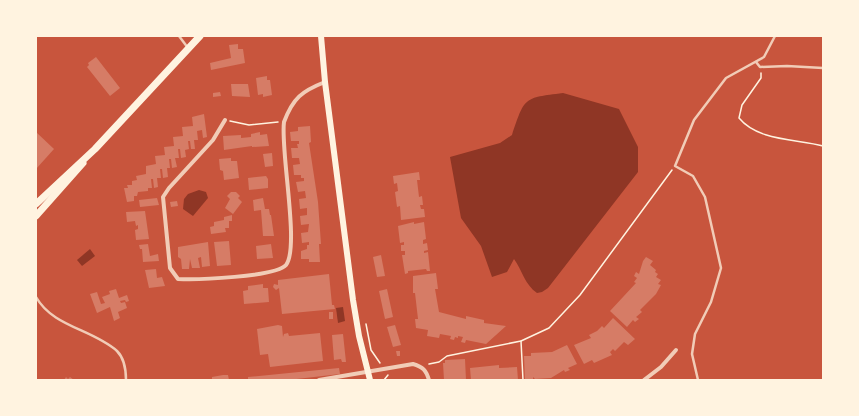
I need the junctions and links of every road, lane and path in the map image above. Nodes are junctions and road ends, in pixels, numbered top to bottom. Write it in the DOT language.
graph roads {
  1 [pos="179,36"];
  2 [pos="200,36"];
  3 [pos="321,36"];
  4 [pos="775,36"];
  5 [pos="188,48"];
  6 [pos="756,62"];
  7 [pos="760,67"];
  8 [pos="823,68"];
  9 [pos="325,82"];
  10 [pos="225,120"];
  11 [pos="284,122"];
  12 [pos="823,146"];
  13 [pos="95,149"];
  14 [pos="676,166"];
  15 [pos="36,204"];
  16 [pos="36,216"];
  17 [pos="36,297"];
  18 [pos="521,341"];
  19 [pos="676,350"];
  20 [pos="421,366"];
  21 [pos="368,373"];
  22 [pos="126,380"];
  23 [pos="319,380"];
  24 [pos="370,380"];
  25 [pos="429,380"];
  26 [pos="523,380"];
  27 [pos="644,380"];
  28 [pos="698,380"];
  1 -- 5 [label="lane"];
  2 -- 5 [label="main road"];
  3 -- 9 [label="main road"];
  4 -- 6 [label="lane"];
  5 -- 13 [label="main road"];
  6 -- 7 [label="lane"];
  6 -- 14 [label="lane"];
  7 -- 8 [label="lane"];
  7 -- 12 [label="path"];
  9 -- 11 [label="street"];
  9 -- 21 [label="main road"];
  10 -- 11 [label="path"];
  10 -- 11 [label="street"];
  13 -- 15 [label="main road"];
  13 -- 16 [label="main road"];
  14 -- 18 [label="path"];
  14 -- 28 [label="lane"];
  17 -- 22 [label="lane"];
  18 -- 20 [label="path"];
  18 -- 26 [label="path"];
  19 -- 27 [label="street"];
  20 -- 21 [label="street"];
  20 -- 25 [label="street"];
  21 -- 23 [label="street"];
  21 -- 24 [label="main road"];
}
